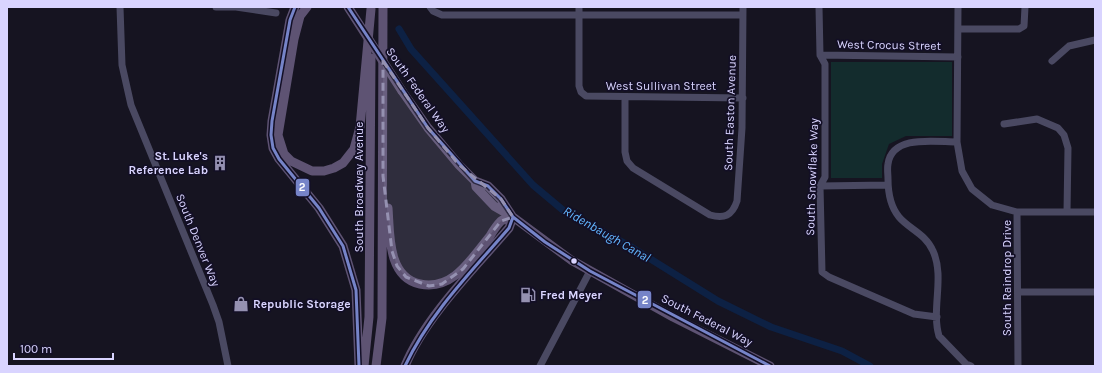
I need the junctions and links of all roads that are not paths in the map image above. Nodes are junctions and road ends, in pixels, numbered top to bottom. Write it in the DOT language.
graph roads {
  1 [pos="120,7"];
  2 [pos="216,7"];
  3 [pos="295,7"];
  4 [pos="307,7"];
  5 [pos="348,7"];
  6 [pos="382,7"];
  7 [pos="530,7"];
  8 [pos="579,7"];
  9 [pos="666,7"];
  10 [pos="820,7"];
  11 [pos="958,7"];
  12 [pos="1025,7"];
  13 [pos="371,8"];
  14 [pos="432,9"];
  15 [pos="743,11"];
  16 [pos="276,13"];
  17 [pos="530,15"];
  18 [pos="579,15"];
  19 [pos="666,15"];
  20 [pos="958,29"];
  21 [pos="1095,40"];
  22 [pos="820,55"];
  23 [pos="958,57"];
  24 [pos="1052,62"];
  25 [pos="625,97"];
  26 [pos="742,98"];
  27 [pos="1004,124"];
  28 [pos="956,142"];
  29 [pos="383,176"];
  30 [pos="888,185"];
  31 [pos="820,186"];
  32 [pos="1018,212"];
  33 [pos="1067,212"];
  34 [pos="1095,212"];
  35 [pos="513,217"];
  36 [pos="590,271"];
  37 [pos="1018,292"];
  38 [pos="1095,292"];
  39 [pos="937,317"];
  40 [pos="228,366"];
  41 [pos="359,366"];
  42 [pos="364,366"];
  43 [pos="376,366"];
  44 [pos="405,366"];
  45 [pos="540,366"];
  46 [pos="770,366"];
  47 [pos="971,366"];
  48 [pos="1018,366"];
  1 -- 40 [label="street, South Denver Way"];
  2 -- 16 [label="street"];
  3 -- 41 [label="main road"];
  4 -- 13 [label="main road"];
  5 -- 35 [label="main road, South Federal Way, bridge"];
  6 -- 29 [label="main road, South Broadway Avenue"];
  7 -- 17 [label="street"];
  8 -- 18 [label="street"];
  9 -- 19 [label="street"];
  10 -- 22 [label="street, South Snowflake Way"];
  11 -- 20 [label="street, South Raindrop Drive"];
  12 -- 20 [label="street"];
  13 -- 42 [label="main road, South Broadway Avenue"];
  14 -- 17 [label="street"];
  15 -- 19 [label="street"];
  15 -- 26 [label="street, South Easton Avenue"];
  17 -- 18 [label="street"];
  18 -- 19 [label="street"];
  18 -- 25 [label="street, West Sullivan Street"];
  20 -- 23 [label="street, South Raindrop Drive"];
  21 -- 24 [label="street"];
  22 -- 23 [label="street, West Crocus Street"];
  22 -- 31 [label="street, South Snowflake Way"];
  23 -- 28 [label="street, South Raindrop Drive"];
  25 -- 26 [label="street, West Sullivan Street"];
  25 -- 26 [label="street, South Easton Avenue"];
  27 -- 33 [label="street"];
  28 -- 30 [label="street"];
  28 -- 32 [label="street, South Raindrop Drive"];
  29 -- 35 [label="main road"];
  29 -- 43 [label="main road, South Broadway Avenue"];
  30 -- 31 [label="street"];
  30 -- 39 [label="street"];
  31 -- 39 [label="street, South Snowflake Way"];
  32 -- 33 [label="street"];
  32 -- 37 [label="street, South Raindrop Drive"];
  33 -- 34 [label="street"];
  35 -- 36 [label="main road, South Federal Way"];
  35 -- 44 [label="main road"];
  36 -- 45 [label="street"];
  36 -- 46 [label="main road, South Federal Way"];
  37 -- 38 [label="street"];
  37 -- 48 [label="street, South Raindrop Drive"];
  39 -- 47 [label="street"];
}
